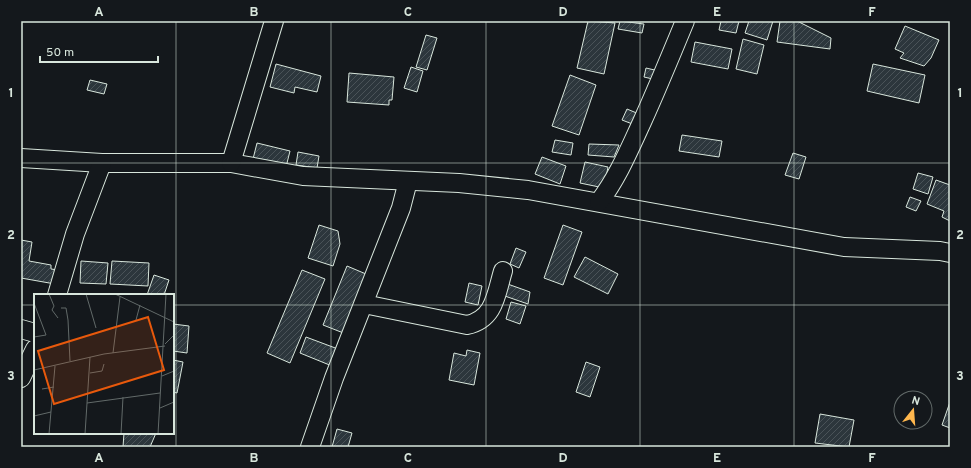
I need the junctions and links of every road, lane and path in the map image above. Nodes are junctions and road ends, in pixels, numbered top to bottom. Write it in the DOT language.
graph roads {
  1 [pos="274,21"];
  2 [pos="684,21"];
  3 [pos="21,158"];
  4 [pos="102,163"];
  5 [pos="231,163"];
  6 [pos="408,181"];
  7 [pos="599,202"];
  8 [pos="950,253"];
  9 [pos="503,271"];
  10 [pos="57,294"];
  11 [pos="364,304"];
  12 [pos="21,329"];
  13 [pos="34,333"];
  14 [pos="34,351"];
  15 [pos="21,378"];
  16 [pos="310,447"];
  1 -- 5 [label="street"];
  2 -- 7 [label="street"];
  3 -- 4 [label="street"];
  4 -- 5 [label="street"];
  4 -- 10 [label="street"];
  5 -- 6 [label="street"];
  6 -- 7 [label="street"];
  6 -- 11 [label="street"];
  7 -- 8 [label="street"];
  9 -- 11 [label="street"];
  11 -- 16 [label="street"];
  12 -- 13 [label="street"];
  14 -- 15 [label="street"];
}
